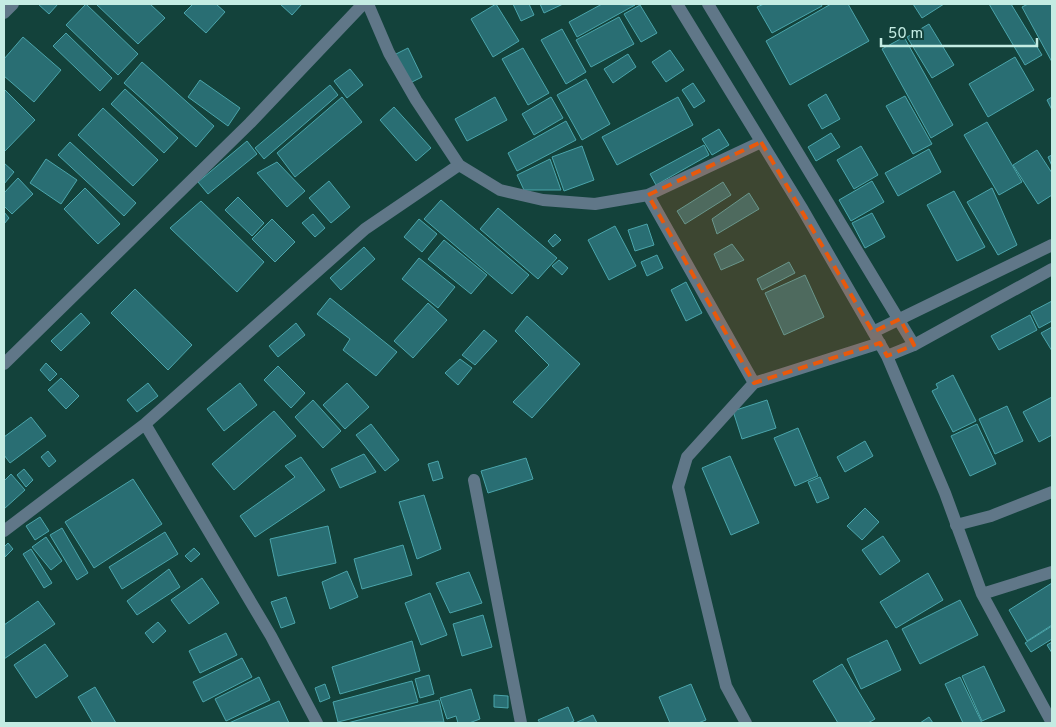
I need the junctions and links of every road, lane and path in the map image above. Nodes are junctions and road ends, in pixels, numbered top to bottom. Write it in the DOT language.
graph roads {
  1 [pos="13,4"];
  2 [pos="363,4"];
  3 [pos="368,4"];
  4 [pos="678,4"];
  5 [pos="708,4"];
  6 [pos="4,13"];
  7 [pos="761,142"];
  8 [pos="459,165"];
  9 [pos="648,195"];
  10 [pos="1052,245"];
  11 [pos="1052,269"];
  12 [pos="900,319"];
  13 [pos="877,338"];
  14 [pos="914,344"];
  15 [pos="887,356"];
  16 [pos="4,364"];
  17 [pos="754,383"];
  18 [pos="145,424"];
  19 [pos="474,480"];
  20 [pos="1052,492"];
  21 [pos="956,525"];
  22 [pos="4,531"];
  23 [pos="1052,572"];
  24 [pos="982,594"];
  25 [pos="317,723"];
  26 [pos="521,723"];
  27 [pos="746,723"];
  28 [pos="1052,723"];
  1 -- 6 [label="street"];
  2 -- 16 [label="street"];
  3 -- 8 [label="street"];
  4 -- 7 [label="street"];
  5 -- 12 [label="street"];
  7 -- 9 [label="street"];
  7 -- 13 [label="street"];
  8 -- 9 [label="street"];
  8 -- 18 [label="street"];
  9 -- 17 [label="street"];
  10 -- 12 [label="street"];
  11 -- 14 [label="street"];
  12 -- 13 [label="street"];
  12 -- 14 [label="street"];
  13 -- 15 [label="street"];
  13 -- 17 [label="street"];
  14 -- 15 [label="street"];
  15 -- 21 [label="street"];
  17 -- 27 [label="street"];
  18 -- 22 [label="street"];
  18 -- 25 [label="street"];
  19 -- 26 [label="street"];
  20 -- 21 [label="street"];
  21 -- 24 [label="street"];
  23 -- 24 [label="street"];
  24 -- 28 [label="street"];
}
